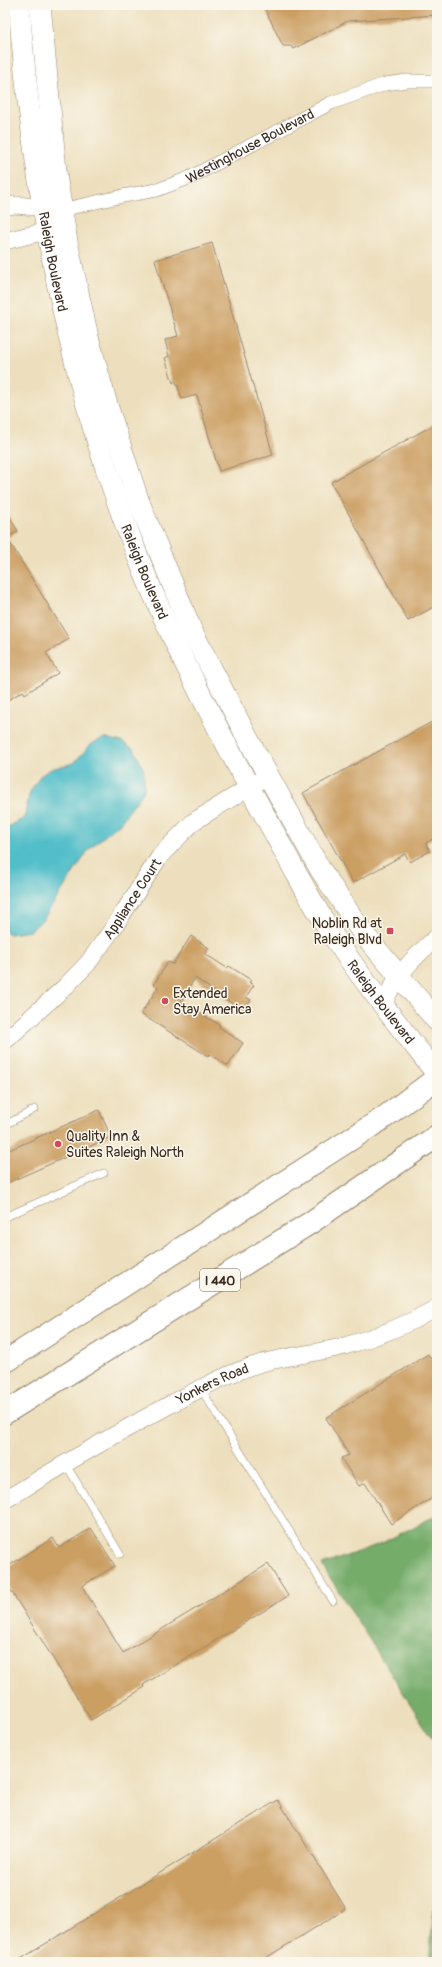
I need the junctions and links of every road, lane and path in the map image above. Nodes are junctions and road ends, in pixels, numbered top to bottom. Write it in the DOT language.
graph roads {
  1 [pos="19,5"];
  2 [pos="40,5"];
  3 [pos="437,81"];
  4 [pos="5,206"];
  5 [pos="51,208"];
  6 [pos="46,231"];
  7 [pos="5,240"];
  8 [pos="268,776"];
  9 [pos="249,787"];
  10 [pos="437,938"];
  11 [pos="398,975"];
  12 [pos="383,1005"];
  13 [pos="437,1021"];
  14 [pos="6,1038"];
  15 [pos="437,1074"];
  16 [pos="437,1078"];
  17 [pos="35,1109"];
  18 [pos="5,1125"];
  19 [pos="434,1138"];
  20 [pos="104,1173"];
  21 [pos="5,1217"];
  22 [pos="437,1308"];
  23 [pos="5,1362"];
  24 [pos="200,1389"];
  25 [pos="5,1413"];
  26 [pos="65,1463"];
  27 [pos="5,1500"];
  28 [pos="120,1554"];
  29 [pos="333,1601"];
  1 -- 5 [label="main road, Raleigh Boulevard"];
  2 -- 5 [label="main road, Raleigh Boulevard"];
  3 -- 5 [label="street, Westinghouse Boulevard"];
  4 -- 5 [label="street, Westinghouse Boulevard"];
  5 -- 6 [label="main road, Raleigh Boulevard"];
  5 -- 8 [label="main road, Raleigh Boulevard"];
  6 -- 7 [label="street"];
  6 -- 9 [label="main road, Raleigh Boulevard"];
  8 -- 9 [label="street, Appliance Court"];
  8 -- 11 [label="main road, Raleigh Boulevard"];
  9 -- 12 [label="main road, Raleigh Boulevard"];
  9 -- 14 [label="street, Appliance Court"];
  10 -- 11 [label="street"];
  11 -- 12 [label="street"];
  11 -- 13 [label="main road, Raleigh Boulevard"];
  12 -- 15 [label="main road, Raleigh Boulevard"];
  16 -- 23 [label="highway"];
  17 -- 18 [label="lane"];
  19 -- 25 [label="highway, I 440"];
  20 -- 21 [label="lane"];
  22 -- 24 [label="street, Yonkers Road"];
  24 -- 26 [label="street, Yonkers Road"];
  24 -- 29 [label="lane"];
  26 -- 27 [label="street, Yonkers Road"];
  26 -- 28 [label="lane"];
}
